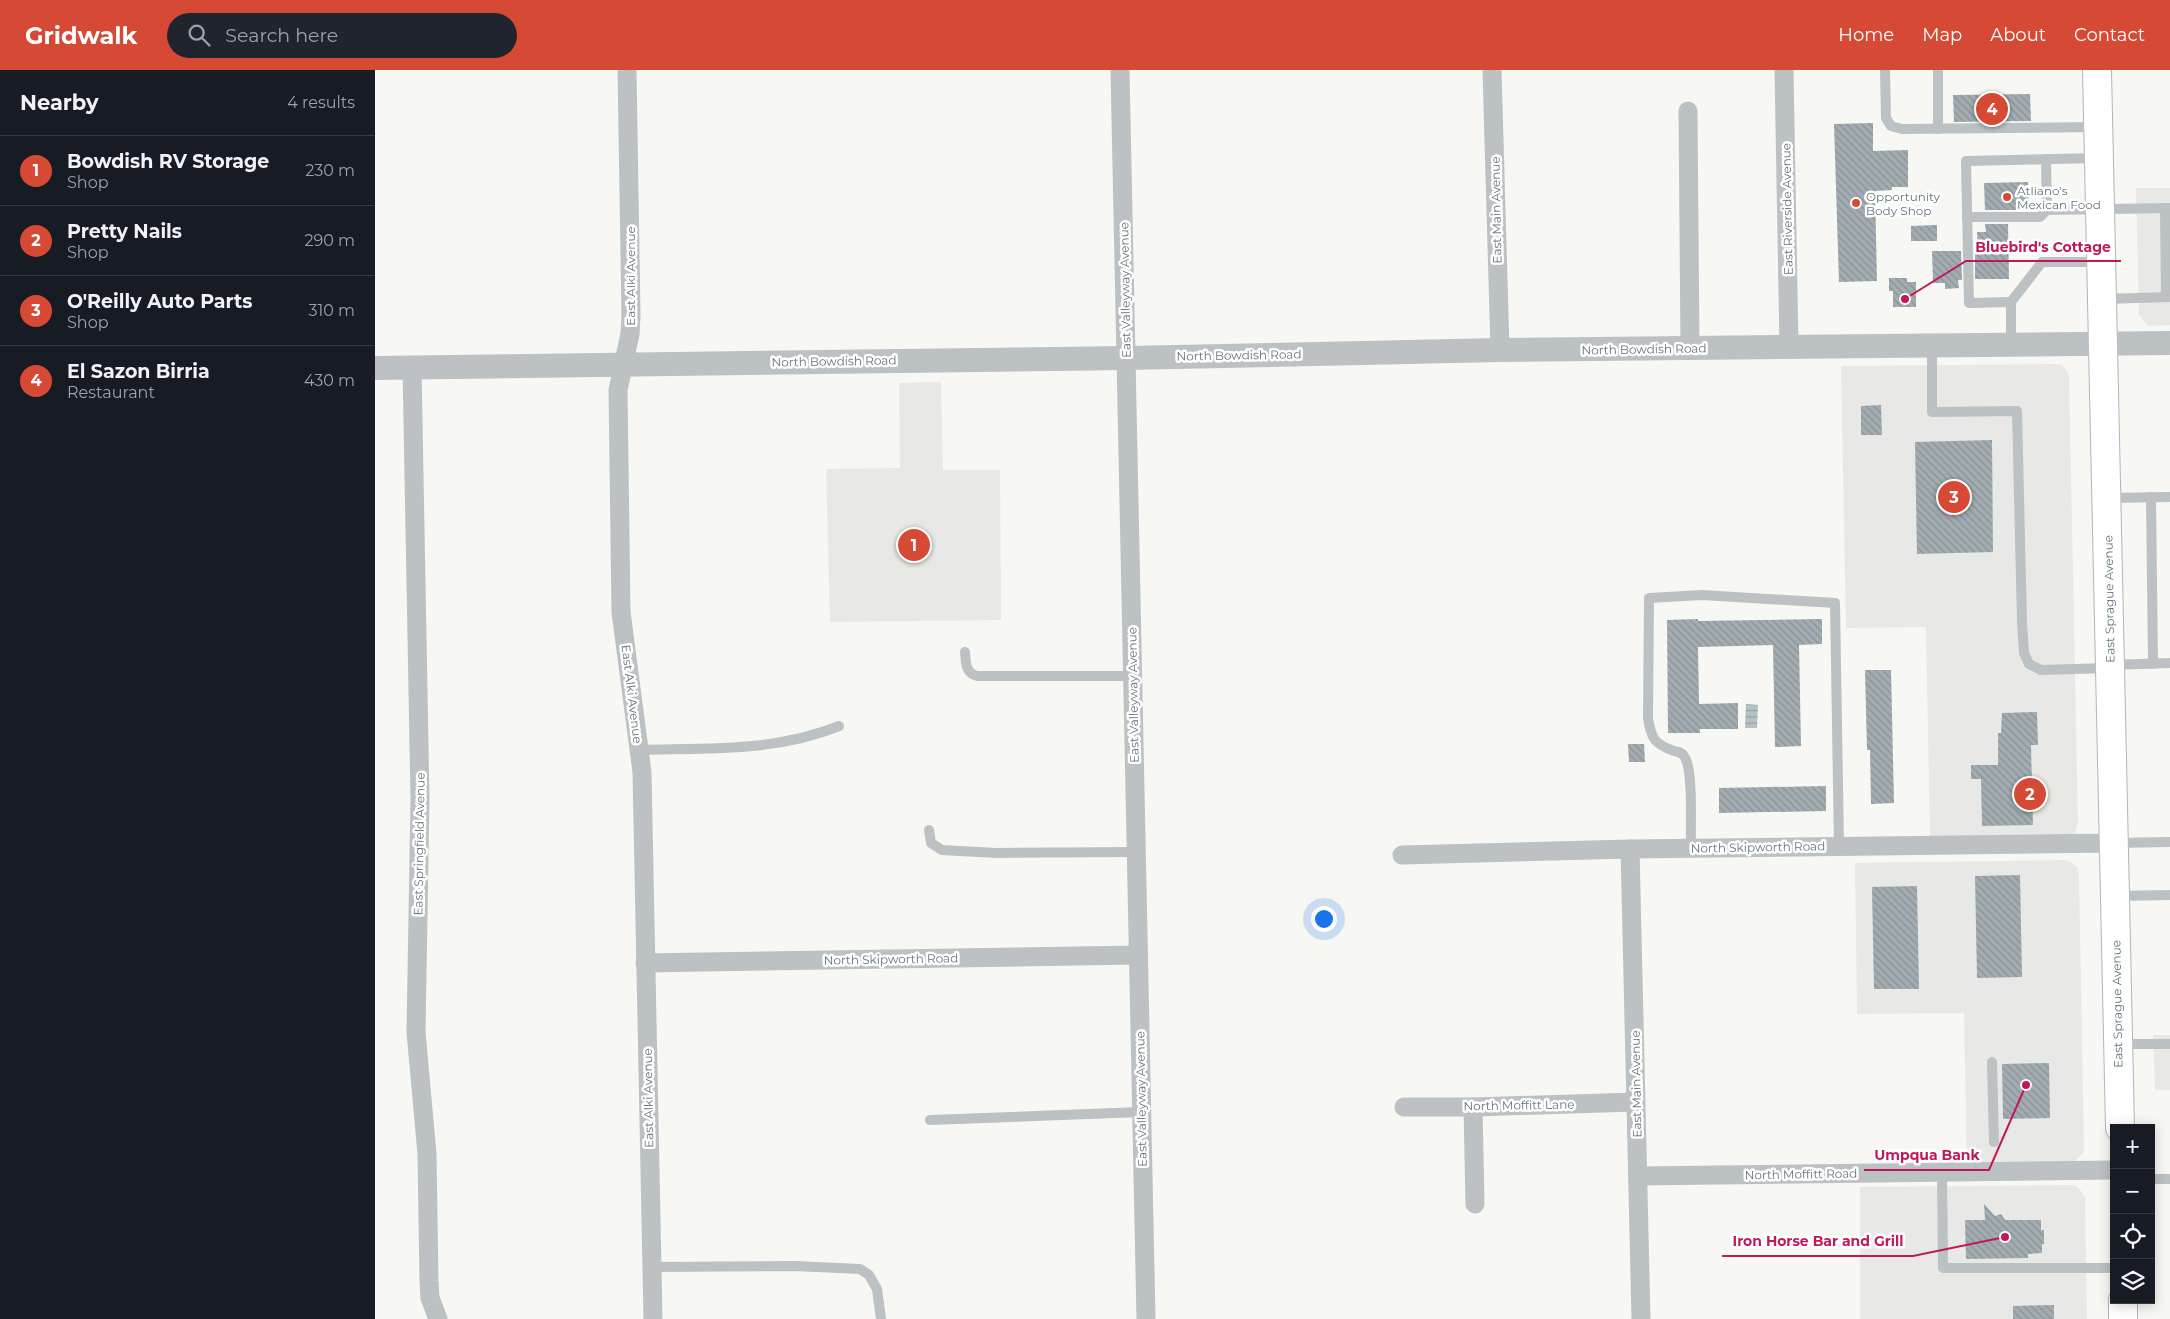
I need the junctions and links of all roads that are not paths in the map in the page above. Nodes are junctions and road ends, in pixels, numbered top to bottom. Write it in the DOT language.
graph roads {
  1 [pos="627,70"];
  2 [pos="1120,70"];
  3 [pos="1493,70"];
  4 [pos="1784,70"];
  5 [pos="1885,70"];
  6 [pos="1938,70"];
  7 [pos="2097,70"];
  8 [pos="1688,111"];
  9 [pos="2098,127"];
  10 [pos="1938,129"];
  11 [pos="2098,158"];
  12 [pos="2046,160"];
  13 [pos="2167,208"];
  14 [pos="2100,209"];
  15 [pos="2047,210"];
  16 [pos="1967,217"];
  17 [pos="2101,262"];
  18 [pos="2168,297"];
  19 [pos="2102,299"];
  20 [pos="2011,302"];
  21 [pos="2170,343"];
  22 [pos="2103,345"];
  23 [pos="1932,346"];
  24 [pos="2011,346"];
  25 [pos="1690,348"];
  26 [pos="1789,348"];
  27 [pos="1500,350"];
  28 [pos="1127,358"];
  29 [pos="622,364"];
  30 [pos="412,367"];
  31 [pos="375,368"];
  32 [pos="2170,496"];
  33 [pos="2151,497"];
  34 [pos="2107,498"];
  35 [pos="965,652"];
  36 [pos="2170,663"];
  37 [pos="2153,664"];
  38 [pos="2110,666"];
  39 [pos="1133,676"];
  40 [pos="839,726"];
  41 [pos="639,750"];
  42 [pos="929,830"];
  43 [pos="2170,842"];
  44 [pos="2114,843"];
  45 [pos="1839,846"];
  46 [pos="1691,848"];
  47 [pos="1630,849"];
  48 [pos="1136,852"];
  49 [pos="1402,855"];
  50 [pos="2170,895"];
  51 [pos="2115,896"];
  52 [pos="1138,955"];
  53 [pos="645,962"];
  54 [pos="2118,1044"];
  55 [pos="2170,1044"];
  56 [pos="1992,1062"];
  57 [pos="1635,1102"];
  58 [pos="1403,1107"];
  59 [pos="1473,1107"];
  60 [pos="1141,1112"];
  61 [pos="930,1120"];
  62 [pos="2120,1124"];
  63 [pos="1994,1142"];
  64 [pos="2110,1170"];
  65 [pos="1943,1172"];
  66 [pos="1638,1176"];
  67 [pos="2155,1179"];
  68 [pos="2170,1179"];
  69 [pos="1475,1204"];
  70 [pos="652,1267"];
  71 [pos="2110,1268"];
  72 [pos="2123,1304"];
  73 [pos="438,1319"];
  74 [pos="653,1319"];
  75 [pos="881,1319"];
  76 [pos="1146,1319"];
  77 [pos="1641,1319"];
  78 [pos="2123,1319"];
  1 -- 29 [label="street, East Alki Avenue"];
  2 -- 28 [label="street, East Valleyway Avenue"];
  3 -- 27 [label="street, East Main Avenue"];
  4 -- 26 [label="street, East Riverside Avenue"];
  5 -- 10 [label="lane"];
  6 -- 10 [label="lane"];
  7 -- 9 [label="main road, East Sprague Avenue"];
  8 -- 25 [label="street"];
  9 -- 10 [label="lane"];
  9 -- 11 [label="main road, East Sprague Avenue"];
  11 -- 12 [label="lane"];
  11 -- 14 [label="main road, East Sprague Avenue"];
  12 -- 15 [label="lane"];
  12 -- 16 [label="lane"];
  13 -- 14 [label="lane"];
  13 -- 18 [label="lane"];
  14 -- 15 [label="lane"];
  14 -- 17 [label="main road, East Sprague Avenue"];
  15 -- 16 [label="lane"];
  16 -- 20 [label="lane"];
  17 -- 19 [label="main road, East Sprague Avenue"];
  17 -- 20 [label="lane"];
  18 -- 19 [label="lane"];
  19 -- 22 [label="main road, East Sprague Avenue"];
  20 -- 24 [label="lane"];
  21 -- 22 [label="street, North Bowdish Road"];
  22 -- 24 [label="street, North Bowdish Road"];
  22 -- 34 [label="main road, East Sprague Avenue"];
  23 -- 24 [label="street, North Bowdish Road"];
  23 -- 26 [label="street, North Bowdish Road"];
  23 -- 38 [label="lane"];
  25 -- 26 [label="street, North Bowdish Road"];
  25 -- 27 [label="street, North Bowdish Road"];
  27 -- 28 [label="street, North Bowdish Road"];
  28 -- 29 [label="street, North Bowdish Road"];
  28 -- 39 [label="street, East Valleyway Avenue"];
  29 -- 30 [label="street, North Bowdish Road"];
  29 -- 41 [label="street, East Alki Avenue"];
  30 -- 31 [label="street, North Bowdish Road"];
  30 -- 73 [label="street, East Springfield Avenue"];
  32 -- 33 [label="lane"];
  33 -- 34 [label="lane"];
  33 -- 37 [label="lane"];
  34 -- 38 [label="main road, East Sprague Avenue"];
  35 -- 39 [label="lane"];
  36 -- 37 [label="lane"];
  37 -- 38 [label="lane"];
  38 -- 44 [label="main road, East Sprague Avenue"];
  39 -- 48 [label="street, East Valleyway Avenue"];
  40 -- 41 [label="lane"];
  41 -- 53 [label="street, East Alki Avenue"];
  42 -- 48 [label="lane"];
  43 -- 44 [label="lane"];
  44 -- 45 [label="street, North Skipworth Road"];
  44 -- 51 [label="main road, East Sprague Avenue"];
  45 -- 46 [label="street, North Skipworth Road"];
  45 -- 46 [label="lane"];
  46 -- 47 [label="street, North Skipworth Road"];
  47 -- 49 [label="street, North Skipworth Road"];
  47 -- 57 [label="street, East Main Avenue"];
  48 -- 52 [label="street, East Valleyway Avenue"];
  50 -- 51 [label="lane"];
  51 -- 54 [label="main road, East Sprague Avenue"];
  52 -- 53 [label="street, North Skipworth Road"];
  52 -- 60 [label="street, East Valleyway Avenue"];
  53 -- 70 [label="street, East Alki Avenue"];
  54 -- 55 [label="lane"];
  54 -- 62 [label="main road, East Sprague Avenue"];
  56 -- 63 [label="lane"];
  57 -- 59 [label="street, North Moffitt Lane"];
  57 -- 66 [label="street, East Main Avenue"];
  58 -- 59 [label="street, North Moffitt Lane"];
  59 -- 69 [label="street"];
  60 -- 61 [label="lane"];
  60 -- 76 [label="street, East Valleyway Avenue"];
  64 -- 65 [label="street, North Moffitt Road"];
  65 -- 66 [label="street, North Moffitt Road"];
  65 -- 71 [label="lane"];
  66 -- 77 [label="street, East Main Avenue"];
  67 -- 68 [label="lane"];
  70 -- 74 [label="street, East Alki Avenue"];
  70 -- 75 [label="lane"];
  72 -- 78 [label="main road"];
}
